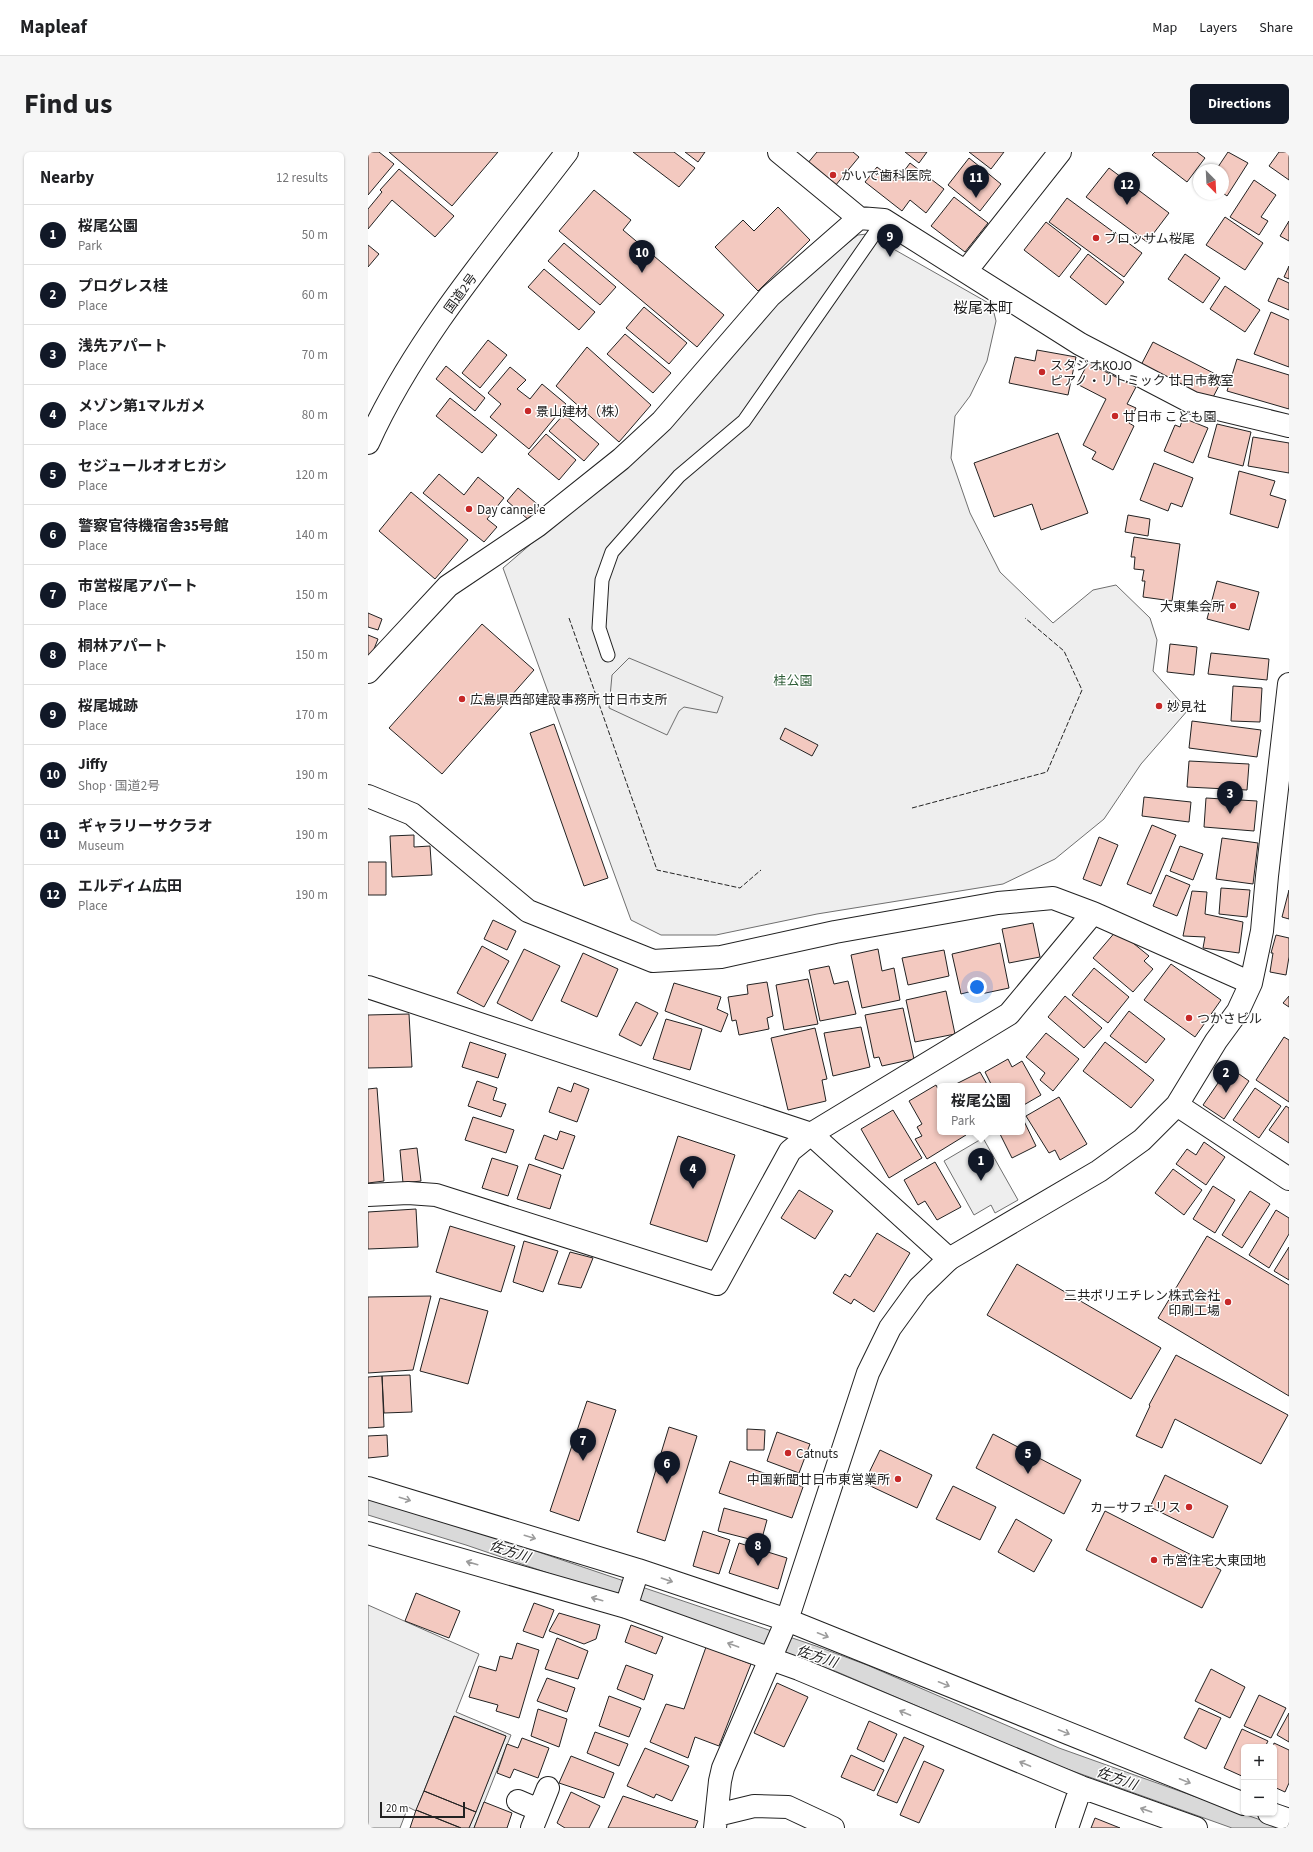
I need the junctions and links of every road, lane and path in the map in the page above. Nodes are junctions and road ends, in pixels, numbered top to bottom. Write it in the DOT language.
graph roads {
  1 [pos="567,152"];
  2 [pos="778,152"];
  3 [pos="1060,152"];
  4 [pos="859,218"];
  5 [pos="884,220"];
  6 [pos="966,271"];
  7 [pos="1289,426"];
  8 [pos="368,443"];
  9 [pos="608,655"];
  10 [pos="368,672"];
  11 [pos="1289,684"];
  12 [pos="368,796"];
  13 [pos="1093,913"];
  14 [pos="1250,983"];
  15 [pos="368,986"];
  16 [pos="1176,1105"];
  17 [pos="811,1134"];
  18 [pos="1289,1179"];
  19 [pos="368,1195"];
  20 [pos="949,1258"];
  21 [pos="368,1488"];
  22 [pos="368,1533"];
  23 [pos="636,1574"];
  24 [pos="627,1604"];
  25 [pos="787,1620"];
  26 [pos="770,1658"];
  27 [pos="1081,1787"];
  28 [pos="548,1788"];
  29 [pos="518,1801"];
  30 [pos="1241,1803"];
  31 [pos="1277,1816"];
  32 [pos="536,1819"];
  33 [pos="1289,1820"];
  34 [pos="716,1822"];
  35 [pos="833,1828"];
  36 [pos="1067,1828"];
  37 [pos="1196,1828"];
  1 -- 8 [label="main road, 国道2号"];
  2 -- 4 [label="main road"];
  3 -- 6 [label="main road"];
  4 -- 5 [label="main road"];
  4 -- 10 [label="main road"];
  5 -- 6 [label="main road"];
  5 -- 9 [label="lane"];
  6 -- 7 [label="main road"];
  11 -- 14 [label="main road"];
  12 -- 13 [label="main road"];
  13 -- 14 [label="main road"];
  13 -- 17 [label="main road"];
  14 -- 16 [label="main road"];
  15 -- 17 [label="main road"];
  16 -- 18 [label="main road"];
  16 -- 20 [label="main road"];
  17 -- 19 [label="main road"];
  17 -- 20 [label="main road"];
  20 -- 25 [label="main road"];
  21 -- 23 [label="main road, one-way"];
  24 -- 22 [label="main road, one-way"];
  23 -- 24 [label="main road"];
  23 -- 25 [label="main road, one-way"];
  26 -- 24 [label="main road, one-way"];
  25 -- 26 [label="main road"];
  25 -- 30 [label="main road, one-way"];
  27 -- 26 [label="main road, one-way"];
  26 -- 34 [label="main road"];
  27 -- 36 [label="main road"];
  37 -- 27 [label="main road, one-way"];
  28 -- 32 [label="main road"];
  29 -- 32 [label="main road"];
  31 -- 33 [label="main road"];
  34 -- 35 [label="main road"];
}
